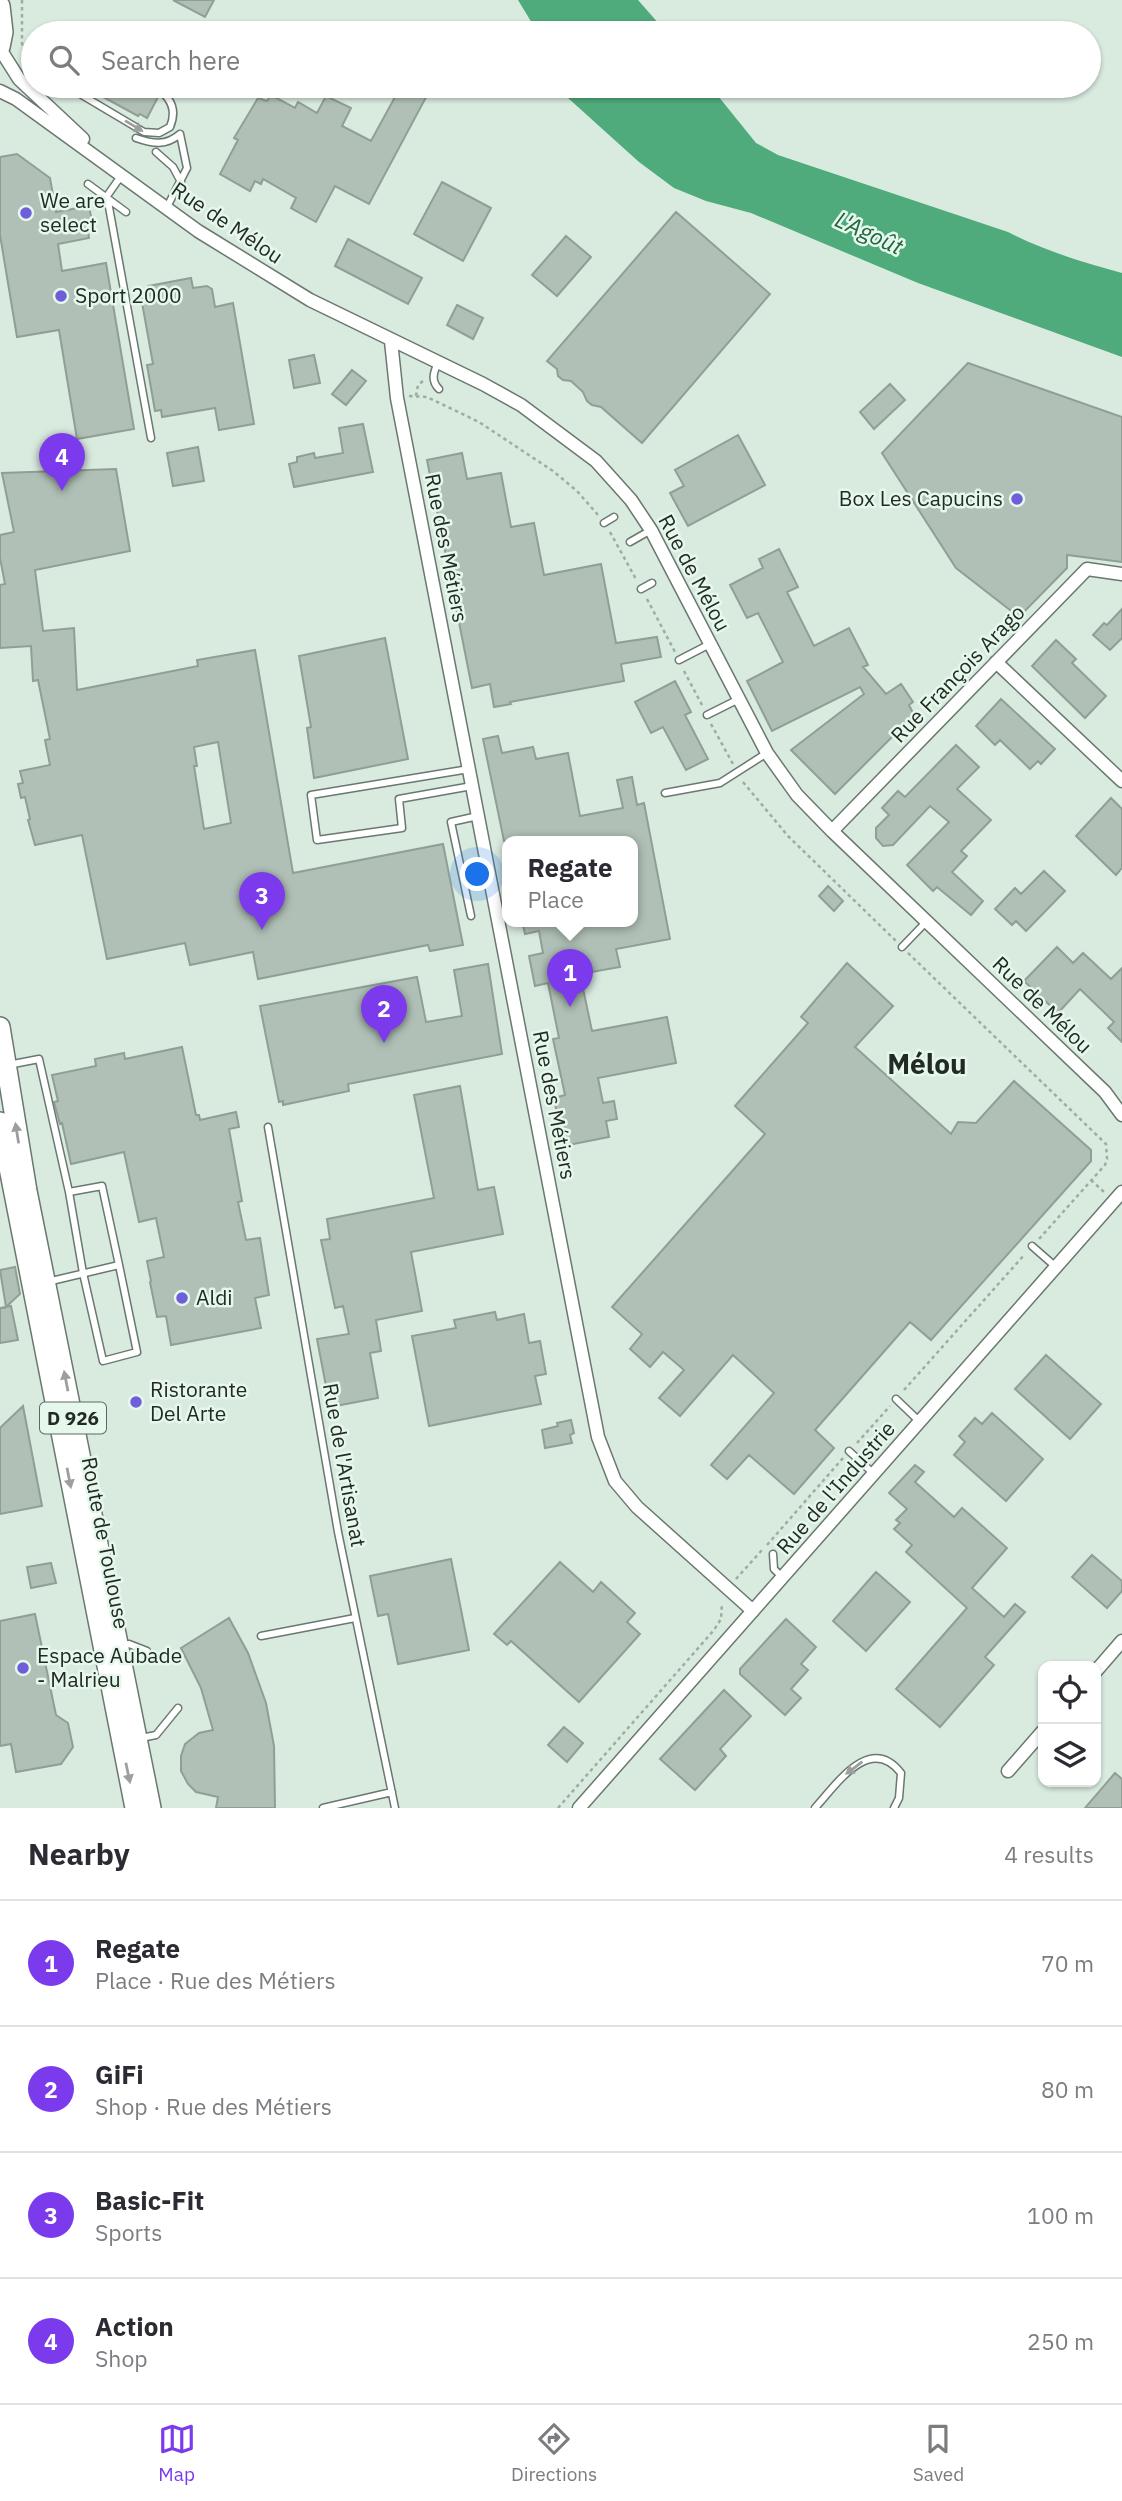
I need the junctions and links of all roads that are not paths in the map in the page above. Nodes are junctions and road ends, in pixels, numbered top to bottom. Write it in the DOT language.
graph roads {
  1 [pos="3,9"];
  2 [pos="0,48"];
  3 [pos="21,81"];
  4 [pos="0,91"];
  5 [pos="39,98"];
  6 [pos="87,98"];
  7 [pos="167,98"];
  8 [pos="136,138"];
  9 [pos="156,152"];
  10 [pos="122,175"];
  11 [pos="181,182"];
  12 [pos="88,184"];
  13 [pos="107,196"];
  14 [pos="167,207"];
  15 [pos="126,212"];
  16 [pos="391,341"];
  17 [pos="438,363"];
  18 [pos="439,389"];
  19 [pos="151,439"];
  20 [pos="614,517"];
  21 [pos="604,523"];
  22 [pos="651,530"];
  23 [pos="630,542"];
  24 [pos="1122,574"];
  25 [pos="652,583"];
  26 [pos="641,589"];
  27 [pos="710,644"];
  28 [pos="679,660"];
  29 [pos="996,662"];
  30 [pos="739,699"];
  31 [pos="707,715"];
  32 [pos="767,753"];
  33 [pos="469,769"];
  34 [pos="1122,781"];
  35 [pos="472,786"];
  36 [pos="665,793"];
  37 [pos="478,816"];
  38 [pos="832,831"];
  39 [pos="471,916"];
  40 [pos="927,921"];
  41 [pos="902,947"];
  42 [pos="0,1027"];
  43 [pos="6,1065"];
  44 [pos="1122,1115"];
  45 [pos="0,1122"];
  46 [pos="268,1127"];
  47 [pos="69,1192"];
  48 [pos="1122,1192"];
  49 [pos="1032,1246"];
  50 [pos="119,1265"];
  51 [pos="1057,1268"];
  52 [pos="83,1273"];
  53 [pos="45,1282"];
  54 [pos="896,1399"];
  55 [pos="920,1422"];
  56 [pos="849,1451"];
  57 [pos="874,1474"];
  58 [pos="773,1554"];
  59 [pos="783,1577"];
  60 [pos="753,1611"];
  61 [pos="355,1618"];
  62 [pos="261,1636"];
  63 [pos="1122,1641"];
  64 [pos="111,1647"];
  65 [pos="147,1651"];
  66 [pos="1101,1665"];
  67 [pos="178,1708"];
  68 [pos="1038,1737"];
  69 [pos="130,1740"];
  70 [pos="1008,1771"];
  71 [pos="392,1792"];
  72 [pos="135,1808"];
  73 [pos="151,1808"];
  74 [pos="323,1808"];
  75 [pos="395,1808"];
  76 [pos="579,1808"];
  77 [pos="815,1808"];
  78 [pos="894,1808"];
  1 -- 2 [label="main road"];
  2 -- 3 [label="street, Rue de Mélou"];
  4 -- 10 [label="street, Rue de Mélou"];
  5 -- 10 [label="street, Rue de Mélou"];
  6 -- 7 [label="lane, one-way"];
  8 -- 11 [label="lane"];
  9 -- 11 [label="lane"];
  10 -- 13 [label="lane"];
  10 -- 14 [label="street, Rue de Mélou"];
  11 -- 14 [label="lane"];
  12 -- 13 [label="lane"];
  13 -- 15 [label="lane"];
  13 -- 19 [label="lane"];
  14 -- 16 [label="street, Rue de Mélou"];
  16 -- 17 [label="street, Rue de Mélou"];
  16 -- 33 [label="street, Rue des Métiers"];
  17 -- 18 [label="lane"];
  17 -- 22 [label="street, Rue de Mélou"];
  20 -- 21 [label="lane"];
  22 -- 23 [label="lane"];
  22 -- 27 [label="street, Rue de Mélou"];
  24 -- 29 [label="street, Rue François Arago"];
  25 -- 26 [label="lane"];
  27 -- 28 [label="lane"];
  27 -- 30 [label="street, Rue de Mélou"];
  29 -- 34 [label="street"];
  29 -- 38 [label="street, Rue François Arago"];
  30 -- 31 [label="lane"];
  30 -- 32 [label="street, Rue de Mélou"];
  32 -- 36 [label="lane"];
  32 -- 38 [label="street, Rue de Mélou"];
  33 -- 35 [label="street, Rue des Métiers"];
  33 -- 35 [label="lane"];
  35 -- 37 [label="street, Rue des Métiers"];
  37 -- 39 [label="lane"];
  37 -- 60 [label="street, Rue des Métiers"];
  38 -- 40 [label="street, Rue de Mélou"];
  40 -- 41 [label="lane"];
  40 -- 44 [label="street, Rue de Mélou"];
  42 -- 43 [label="main road, D 926"];
  43 -- 47 [label="lane"];
  53 -- 43 [label="main road, D 926, one-way"];
  45 -- 64 [label="main road, Route de Toulouse / D 926, one-way"];
  46 -- 61 [label="lane, Rue de l'Artisanat"];
  47 -- 50 [label="lane"];
  47 -- 52 [label="lane"];
  48 -- 51 [label="street, Rue de l'Industrie"];
  49 -- 51 [label="lane"];
  50 -- 52 [label="lane"];
  50 -- 52 [label="lane"];
  51 -- 55 [label="street, Rue de l'Industrie"];
  52 -- 53 [label="lane"];
  64 -- 53 [label="main road, D 926, one-way"];
  54 -- 55 [label="lane"];
  55 -- 57 [label="street, Rue de l'Industrie"];
  56 -- 57 [label="lane"];
  57 -- 59 [label="street, Rue de l'Industrie"];
  58 -- 59 [label="lane"];
  59 -- 60 [label="street, Rue de l'Industrie"];
  60 -- 76 [label="street, Rue de l'Industrie"];
  61 -- 62 [label="lane"];
  61 -- 71 [label="lane, Rue de l'Artisanat"];
  63 -- 66 [label="street"];
  64 -- 65 [label="lane"];
  64 -- 69 [label="main road, Route de Toulouse / D 926"];
  67 -- 69 [label="lane"];
  68 -- 70 [label="street"];
  69 -- 72 [label="main road, Route de Toulouse / D 926, one-way"];
  69 -- 73 [label="main road, D 926"];
  71 -- 74 [label="lane"];
  71 -- 75 [label="lane, Rue de l'Artisanat"];
  78 -- 77 [label="lane, one-way"];
}
